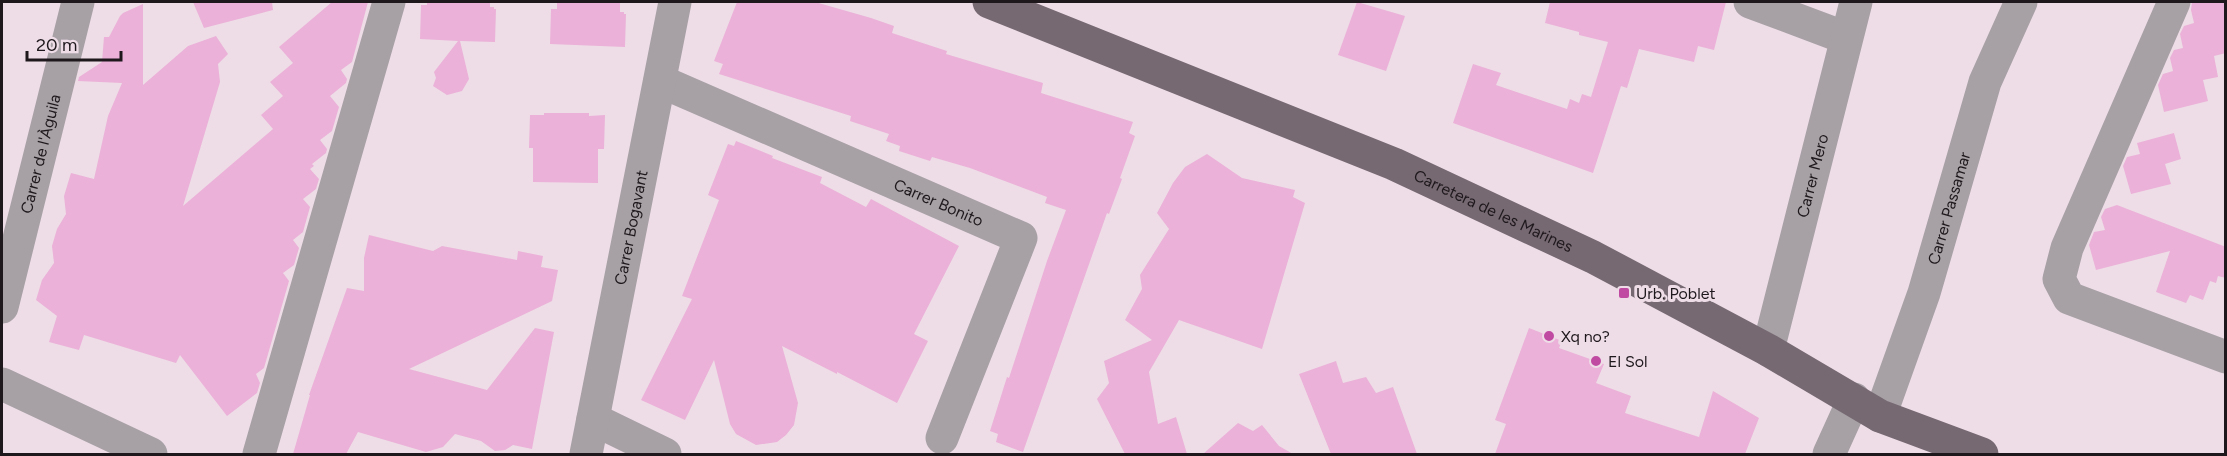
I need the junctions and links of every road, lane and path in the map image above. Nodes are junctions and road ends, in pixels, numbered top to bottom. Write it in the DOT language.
graph roads {
  1 [pos="78,2"];
  2 [pos="390,2"];
  3 [pos="675,2"];
  4 [pos="990,2"];
  5 [pos="1750,2"];
  6 [pos="1856,2"];
  7 [pos="2021,2"];
  8 [pos="2174,2"];
  9 [pos="1846,38"];
  10 [pos="660,81"];
  11 [pos="2,307"];
  12 [pos="1768,350"];
  13 [pos="2226,357"];
  14 [pos="2,384"];
  15 [pos="1867,407"];
  16 [pos="593,419"];
  17 [pos="942,438"];
  18 [pos="151,454"];
  19 [pos="260,454"];
  20 [pos="586,454"];
  21 [pos="665,454"];
  22 [pos="1829,454"];
  23 [pos="1982,454"];
  1 -- 11 [label="street, Carrer de l'Àguila"];
  2 -- 19 [label="street"];
  3 -- 10 [label="street, Carrer Bogavant"];
  4 -- 12 [label="main road, Carretera de les Marines"];
  5 -- 9 [label="street"];
  6 -- 9 [label="street, Carrer Mero"];
  7 -- 15 [label="street, Carrer Passamar"];
  8 -- 13 [label="street"];
  9 -- 12 [label="street, Carrer Mero"];
  10 -- 16 [label="street, Carrer Bogavant"];
  10 -- 17 [label="street, Carrer Bonito"];
  12 -- 15 [label="main road, Carretera de les Marines"];
  14 -- 18 [label="street"];
  15 -- 22 [label="street, Carrer Passamar"];
  15 -- 23 [label="main road, Carretera de les Marines"];
  16 -- 20 [label="street, Carrer Bogavant"];
  16 -- 21 [label="street"];
}
